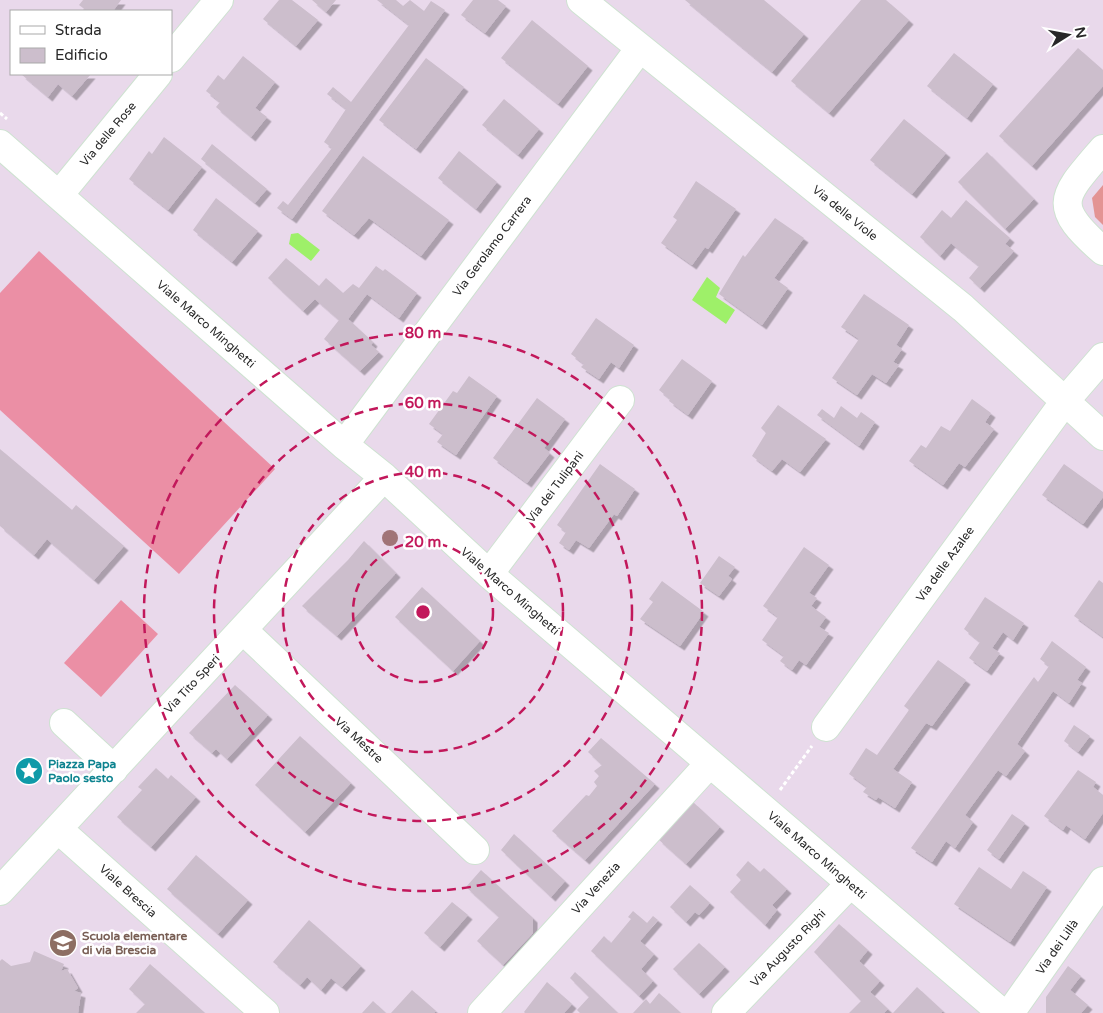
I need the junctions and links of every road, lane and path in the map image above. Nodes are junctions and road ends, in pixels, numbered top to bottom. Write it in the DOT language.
graph roads {
  1 [pos="219,0"];
  2 [pos="581,0"];
  3 [pos="640,48"];
  4 [pos="172,57"];
  5 [pos="157,75"];
  6 [pos="0,144"];
  7 [pos="1103,149"];
  8 [pos="58,195"];
  9 [pos="1103,251"];
  10 [pos="1103,357"];
  11 [pos="620,400"];
  12 [pos="1065,401"];
  13 [pos="1103,436"];
  14 [pos="344,445"];
  15 [pos="384,477"];
  16 [pos="490,574"];
  17 [pos="243,630"];
  18 [pos="64,723"];
  19 [pos="826,727"];
  20 [pos="710,763"];
  21 [pos="114,769"];
  22 [pos="765,810"];
  23 [pos="58,829"];
  24 [pos="475,850"];
  25 [pos="1103,881"];
  26 [pos="850,884"];
  27 [pos="0,891"];
  28 [pos="995,1010"];
  29 [pos="265,1013"];
  30 [pos="482,1013"];
  31 [pos="726,1013"];
  1 -- 4 [label="street"];
  2 -- 3 [label="street, Via delle Viole"];
  3 -- 12 [label="street, Via delle Viole"];
  3 -- 14 [label="street, Via Gerolamo Carrera"];
  5 -- 8 [label="street, Via delle Rose"];
  6 -- 8 [label="street, Viale Marco Minghetti"];
  7 -- 9 [label="street"];
  8 -- 14 [label="street, Viale Marco Minghetti"];
  10 -- 12 [label="street, Via delle Azalee"];
  11 -- 16 [label="street, Via dei Tulipani"];
  12 -- 13 [label="street, Via delle Viole"];
  12 -- 19 [label="street, Via delle Azalee"];
  14 -- 15 [label="street, Viale Marco Minghetti"];
  15 -- 16 [label="street, Viale Marco Minghetti"];
  15 -- 17 [label="street, Via Tito Speri"];
  16 -- 20 [label="street, Viale Marco Minghetti"];
  17 -- 21 [label="street, Via Tito Speri"];
  17 -- 24 [label="street, Via Mestre"];
  18 -- 21 [label="street"];
  19 -- 22 [label="path"];
  20 -- 22 [label="street, Viale Marco Minghetti"];
  20 -- 30 [label="street, Via Venezia"];
  21 -- 23 [label="street, Via Tito Speri"];
  22 -- 26 [label="street, Viale Marco Minghetti"];
  23 -- 27 [label="street, Via Tito Speri"];
  23 -- 29 [label="street, Viale Brescia"];
  25 -- 28 [label="street, Via dei Lillà"];
  26 -- 28 [label="street, Viale Marco Minghetti"];
  26 -- 31 [label="street, Via Augusto Righi"];
}
